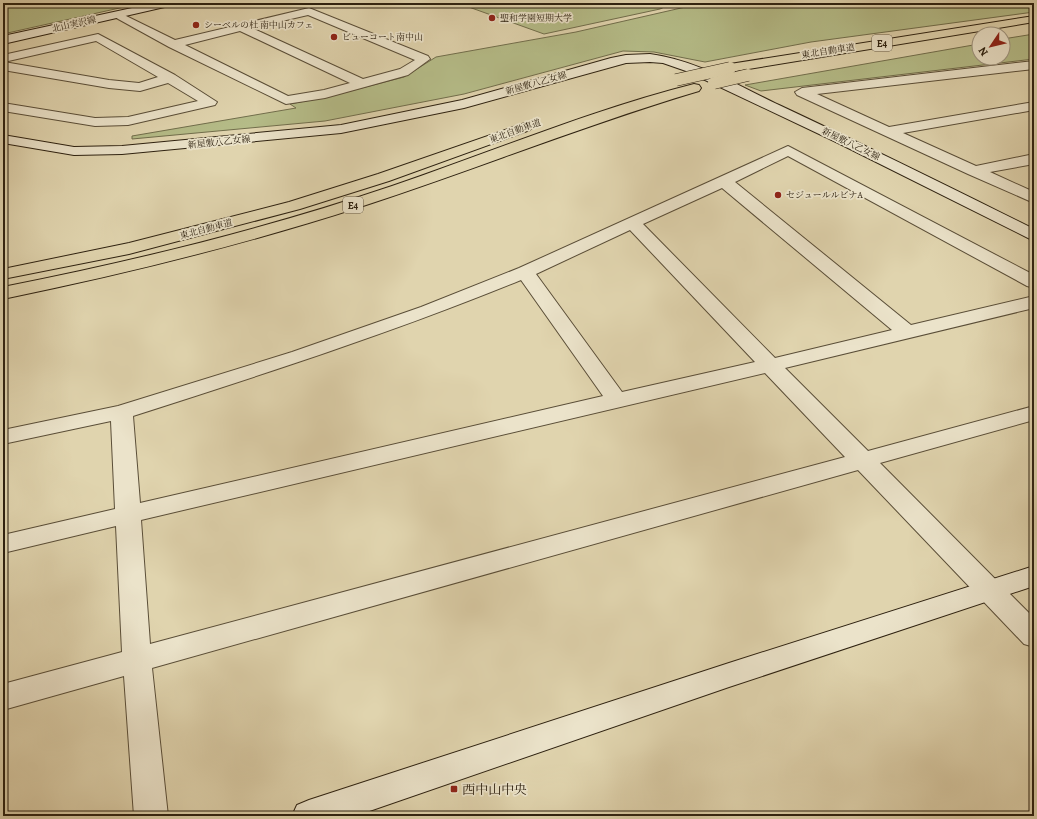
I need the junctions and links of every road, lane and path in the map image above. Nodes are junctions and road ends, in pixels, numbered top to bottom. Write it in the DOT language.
graph roads {
  1 [pos="169,3"];
  2 [pos="116,15"];
  3 [pos="1034,19"];
  4 [pos="242,28"];
  5 [pos="1034,29"];
  6 [pos="1011,33"];
  7 [pos="971,39"];
  8 [pos="3,40"];
  9 [pos="173,44"];
  10 [pos="3,59"];
  11 [pos="3,66"];
  12 [pos="1034,66"];
  13 [pos="170,78"];
  14 [pos="362,84"];
  15 [pos="604,100"];
  16 [pos="1034,106"];
  17 [pos="5,108"];
  18 [pos="539,122"];
  19 [pos="888,131"];
  20 [pos="3,139"];
  21 [pos="1034,159"];
  22 [pos="973,171"];
  23 [pos="724,182"];
  24 [pos="1034,198"];
  25 [pos="632,223"];
  26 [pos="1034,236"];
  27 [pos="525,272"];
  28 [pos="3,274"];
  29 [pos="1034,282"];
  30 [pos="3,293"];
  31 [pos="1034,302"];
  32 [pos="907,332"];
  33 [pos="771,366"];
  34 [pos="617,400"];
  35 [pos="122,412"];
  36 [pos="1034,413"];
  37 [pos="3,437"];
  38 [pos="862,461"];
  39 [pos="127,516"];
  40 [pos="3,544"];
  41 [pos="1034,576"];
  42 [pos="991,590"];
  43 [pos="1034,636"];
  44 [pos="137,660"];
  45 [pos="3,697"];
  46 [pos="152,816"];
  47 [pos="309,816"];
  1 -- 2 [label="street, 北山実沢線"];
  2 -- 8 [label="street, 北山実沢線"];
  2 -- 9 [label="street"];
  3 -- 15 [label="highway, 東北自動車道 / E4, bridge"];
  4 -- 9 [label="street"];
  4 -- 14 [label="street"];
  4 -- 14 [label="street"];
  5 -- 6 [label="highway"];
  7 -- 30 [label="highway, 東北自動車道 / E4, bridge"];
  9 -- 14 [label="street"];
  10 -- 13 [label="street"];
  11 -- 13 [label="street"];
  12 -- 19 [label="street"];
  13 -- 17 [label="street"];
  16 -- 19 [label="street"];
  18 -- 28 [label="highway, 東北自動車道 / E4"];
  19 -- 22 [label="street"];
  20 -- 26 [label="street, 新屋敷八乙女線"];
  21 -- 22 [label="street"];
  22 -- 24 [label="street"];
  23 -- 25 [label="street"];
  23 -- 29 [label="street"];
  23 -- 32 [label="street"];
  25 -- 27 [label="street"];
  25 -- 33 [label="street"];
  27 -- 34 [label="street"];
  27 -- 35 [label="street"];
  31 -- 32 [label="street"];
  32 -- 33 [label="street"];
  33 -- 34 [label="street"];
  33 -- 38 [label="street"];
  34 -- 39 [label="street"];
  35 -- 37 [label="street"];
  35 -- 39 [label="street"];
  36 -- 38 [label="street"];
  38 -- 42 [label="street"];
  38 -- 44 [label="street"];
  39 -- 40 [label="street"];
  39 -- 44 [label="street"];
  41 -- 42 [label="street"];
  42 -- 43 [label="street"];
  42 -- 47 [label="street"];
  44 -- 45 [label="street"];
  44 -- 46 [label="street"];
}
